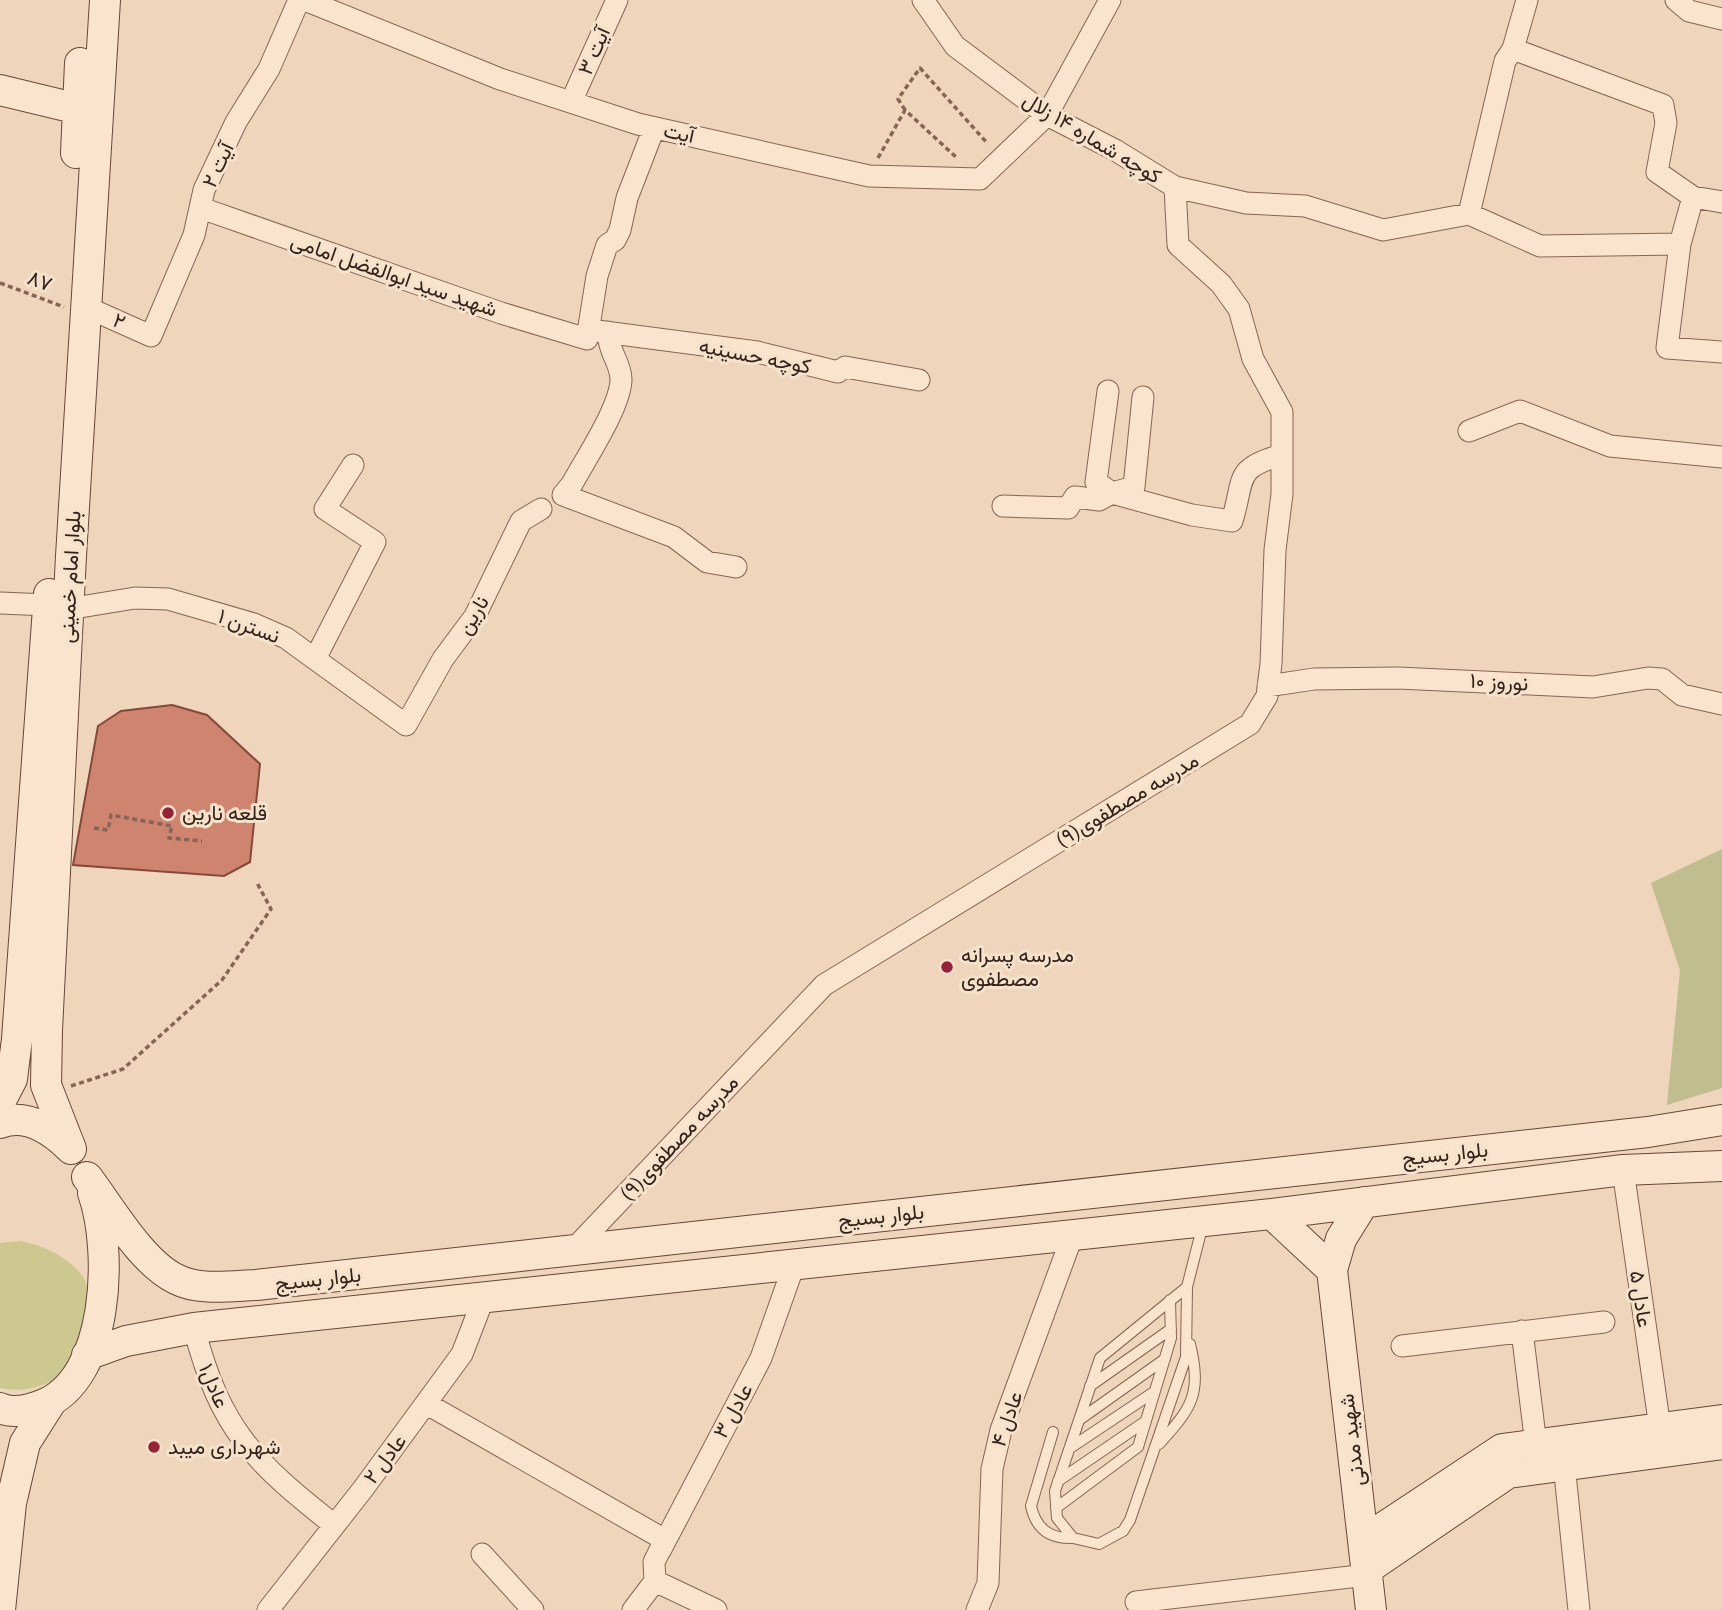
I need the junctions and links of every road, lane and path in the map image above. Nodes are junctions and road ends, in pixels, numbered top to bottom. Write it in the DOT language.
graph roads {
  1 [pos="85,0"];
  2 [pos="105,0"];
  3 [pos="299,0"];
  4 [pos="305,0"];
  5 [pos="617,0"];
  6 [pos="923,0"];
  7 [pos="1110,0"];
  8 [pos="1527,0"];
  9 [pos="1676,0"];
  10 [pos="1722,19"];
  11 [pos="1513,49"];
  12 [pos="0,90"];
  13 [pos="571,103"];
  14 [pos="905,110"];
  15 [pos="87,112"];
  16 [pos="1047,115"];
  17 [pos="653,128"];
  18 [pos="957,158"];
  19 [pos="1001,159"];
  20 [pos="869,176"];
  21 [pos="1175,187"];
  22 [pos="1693,197"];
  23 [pos="1722,202"];
  24 [pos="201,208"];
  25 [pos="1469,214"];
  26 [pos="1680,244"];
  27 [pos="0,283"];
  28 [pos="78,308"];
  29 [pos="594,334"];
  30 [pos="151,336"];
  31 [pos="1722,352"];
  32 [pos="919,380"];
  33 [pos="1108,391"];
  34 [pos="1143,397"];
  35 [pos="1469,431"];
  36 [pos="1282,455"];
  37 [pos="1722,457"];
  38 [pos="353,464"];
  39 [pos="1112,493"];
  40 [pos="1003,506"];
  41 [pos="541,509"];
  42 [pos="736,567"];
  43 [pos="0,603"];
  44 [pos="58,607"];
  45 [pos="315,659"];
  46 [pos="1268,686"];
  47 [pos="1722,704"];
  48 [pos="406,725"];
  49 [pos="94,828"];
  50 [pos="202,841"];
  51 [pos="256,881"];
  52 [pos="49,1096"];
  53 [pos="0,1102"];
  54 [pos="1722,1120"];
  55 [pos="0,1123"];
  56 [pos="71,1149"];
  57 [pos="1722,1166"];
  58 [pos="1623,1170"];
  59 [pos="87,1177"];
  60 [pos="1364,1202"];
  61 [pos="1272,1214"];
  62 [pos="1204,1221"];
  63 [pos="1073,1234"];
  64 [pos="573,1250"];
  65 [pos="794,1265"];
  66 [pos="1332,1270"];
  67 [pos="256,1285"];
  68 [pos="1187,1287"];
  69 [pos="484,1297"];
  70 [pos="1170,1300"];
  71 [pos="257,1321"];
  72 [pos="1604,1322"];
  73 [pos="194,1328"];
  74 [pos="1171,1329"];
  75 [pos="1186,1329"];
  76 [pos="1522,1331"];
  77 [pos="1402,1346"];
  78 [pos="87,1355"];
  79 [pos="1164,1359"];
  80 [pos="1090,1386"];
  81 [pos="1154,1392"];
  82 [pos="51,1402"];
  83 [pos="427,1404"];
  84 [pos="0,1408"];
  85 [pos="1079,1420"];
  86 [pos="1722,1420"];
  87 [pos="1146,1421"];
  88 [pos="1660,1428"];
  89 [pos="1054,1432"];
  90 [pos="1722,1444"];
  91 [pos="1536,1445"];
  92 [pos="1070,1448"];
  93 [pos="1154,1449"];
  94 [pos="1564,1464"];
  95 [pos="1058,1481"];
  96 [pos="1056,1508"];
  97 [pos="334,1525"];
  98 [pos="1073,1538"];
  99 [pos="659,1552"];
  100 [pos="482,1554"];
  101 [pos="1366,1562"];
  102 [pos="655,1581"];
  103 [pos="1136,1602"];
  104 [pos="0,1610"];
  105 [pos="268,1610"];
  106 [pos="533,1610"];
  107 [pos="633,1610"];
  108 [pos="716,1610"];
  109 [pos="977,1610"];
  110 [pos="1371,1610"];
  111 [pos="1579,1610"];
  1 -- 15 [label="main road, بلوار امام خمینی"];
  2 -- 15 [label="main road, بلوار امام خمینی"];
  3 -- 24 [label="street, آیت ۲"];
  4 -- 13 [label="street, آیت"];
  5 -- 13 [label="street, آیت ۳"];
  6 -- 16 [label="street, کوچه شماره ۱۴ زلال"];
  7 -- 16 [label="street, آیت"];
  8 -- 11 [label="street"];
  9 -- 10 [label="street"];
  11 -- 22 [label="street"];
  11 -- 25 [label="street"];
  12 -- 15 [label="main road"];
  13 -- 17 [label="street, آیت"];
  14 -- 18 [label="path"];
  14 -- 19 [label="path"];
  14 -- 20 [label="path"];
  15 -- 28 [label="main road, بلوار امام خمینی"];
  16 -- 19 [label="street, آیت"];
  16 -- 21 [label="street, کوچه شماره ۱۴ زلال"];
  17 -- 20 [label="street, آیت"];
  17 -- 29 [label="street"];
  19 -- 20 [label="street, آیت"];
  21 -- 25 [label="street, کوچه شماره ۱۴ زلال"];
  21 -- 36 [label="street, مدرسه مصطفوی(۹)"];
  22 -- 23 [label="street"];
  22 -- 26 [label="street"];
  24 -- 29 [label="street, شهید سید ابوالفضل امامی"];
  24 -- 30 [label="street, آیت ۲"];
  25 -- 26 [label="street"];
  26 -- 31 [label="street"];
  27 -- 28 [label="path, ۸۷"];
  28 -- 30 [label="street, ۲"];
  28 -- 44 [label="main road, بلوار امام خمینی"];
  29 -- 32 [label="street, کوچه حسینیه"];
  29 -- 42 [label="street"];
  33 -- 39 [label="street"];
  34 -- 39 [label="street"];
  35 -- 37 [label="street"];
  36 -- 39 [label="street"];
  36 -- 46 [label="street, مدرسه مصطفوی(۹)"];
  38 -- 45 [label="street"];
  39 -- 40 [label="street"];
  41 -- 48 [label="street, نارین"];
  43 -- 44 [label="street, نسترن ۱"];
  44 -- 45 [label="street, نسترن ۱"];
  44 -- 52 [label="main road, بلوار امام خمینی"];
  44 -- 53 [label="main road, بلوار امام خمینی"];
  45 -- 48 [label="street, نسترن ۱"];
  46 -- 47 [label="street, نوروز ۱۰"];
  46 -- 64 [label="street, مدرسه مصطفوی(۹)"];
  49 -- 50 [label="path"];
  51 -- 52 [label="path"];
  52 -- 56 [label="main road, بلوار امام خمینی"];
  54 -- 64 [label="main road, بلوار بسیج"];
  55 -- 56 [label="main road"];
  56 -- 59 [label="main road"];
  57 -- 58 [label="main road, بلوار بسیج"];
  58 -- 60 [label="main road, بلوار بسیج"];
  58 -- 88 [label="street, عادل ۵"];
  59 -- 67 [label="main road, بلوار بسیج"];
  59 -- 78 [label="main road"];
  60 -- 61 [label="main road, بلوار بسیج"];
  60 -- 66 [label="main road, شهید مدنی"];
  61 -- 62 [label="main road, بلوار بسیج"];
  61 -- 66 [label="main road"];
  62 -- 63 [label="main road, بلوار بسیج"];
  62 -- 68 [label="lane"];
  63 -- 65 [label="main road, بلوار بسیج"];
  63 -- 109 [label="street, عادل ۴"];
  64 -- 67 [label="main road, بلوار بسیج"];
  65 -- 69 [label="main road, بلوار بسیج"];
  65 -- 99 [label="street, عادل ۳"];
  66 -- 101 [label="main road, شهید مدنی"];
  67 -- 71 [label="main road"];
  68 -- 70 [label="lane"];
  68 -- 75 [label="lane"];
  69 -- 71 [label="main road, بلوار بسیج"];
  69 -- 83 [label="street, عادل ۲"];
  70 -- 74 [label="lane"];
  70 -- 80 [label="lane"];
  71 -- 73 [label="main road, بلوار بسیج"];
  72 -- 76 [label="street"];
  73 -- 78 [label="main road, بلوار بسیج"];
  73 -- 97 [label="street, عادل۱"];
  74 -- 79 [label="lane"];
  74 -- 80 [label="lane"];
  75 -- 93 [label="lane"];
  75 -- 93 [label="lane"];
  76 -- 77 [label="street"];
  76 -- 91 [label="street"];
  78 -- 82 [label="main road"];
  79 -- 81 [label="lane"];
  79 -- 85 [label="lane"];
  80 -- 85 [label="lane"];
  81 -- 87 [label="lane"];
  81 -- 92 [label="lane"];
  82 -- 84 [label="main road"];
  82 -- 104 [label="main road"];
  83 -- 97 [label="street, عادل ۲"];
  83 -- 99 [label="street"];
  85 -- 92 [label="lane"];
  86 -- 88 [label="main road"];
  87 -- 95 [label="lane"];
  87 -- 96 [label="lane"];
  88 -- 91 [label="main road"];
  89 -- 98 [label="lane"];
  90 -- 94 [label="main road"];
  91 -- 101 [label="main road"];
  92 -- 95 [label="lane"];
  93 -- 98 [label="lane"];
  94 -- 101 [label="main road"];
  94 -- 111 [label="street"];
  95 -- 96 [label="lane"];
  96 -- 98 [label="lane"];
  97 -- 105 [label="street, عادل ۲"];
  99 -- 102 [label="street, عادل ۳"];
  100 -- 106 [label="street"];
  101 -- 103 [label="street"];
  101 -- 110 [label="main road, شهید مدنی"];
  102 -- 107 [label="street"];
  102 -- 108 [label="street"];
}
